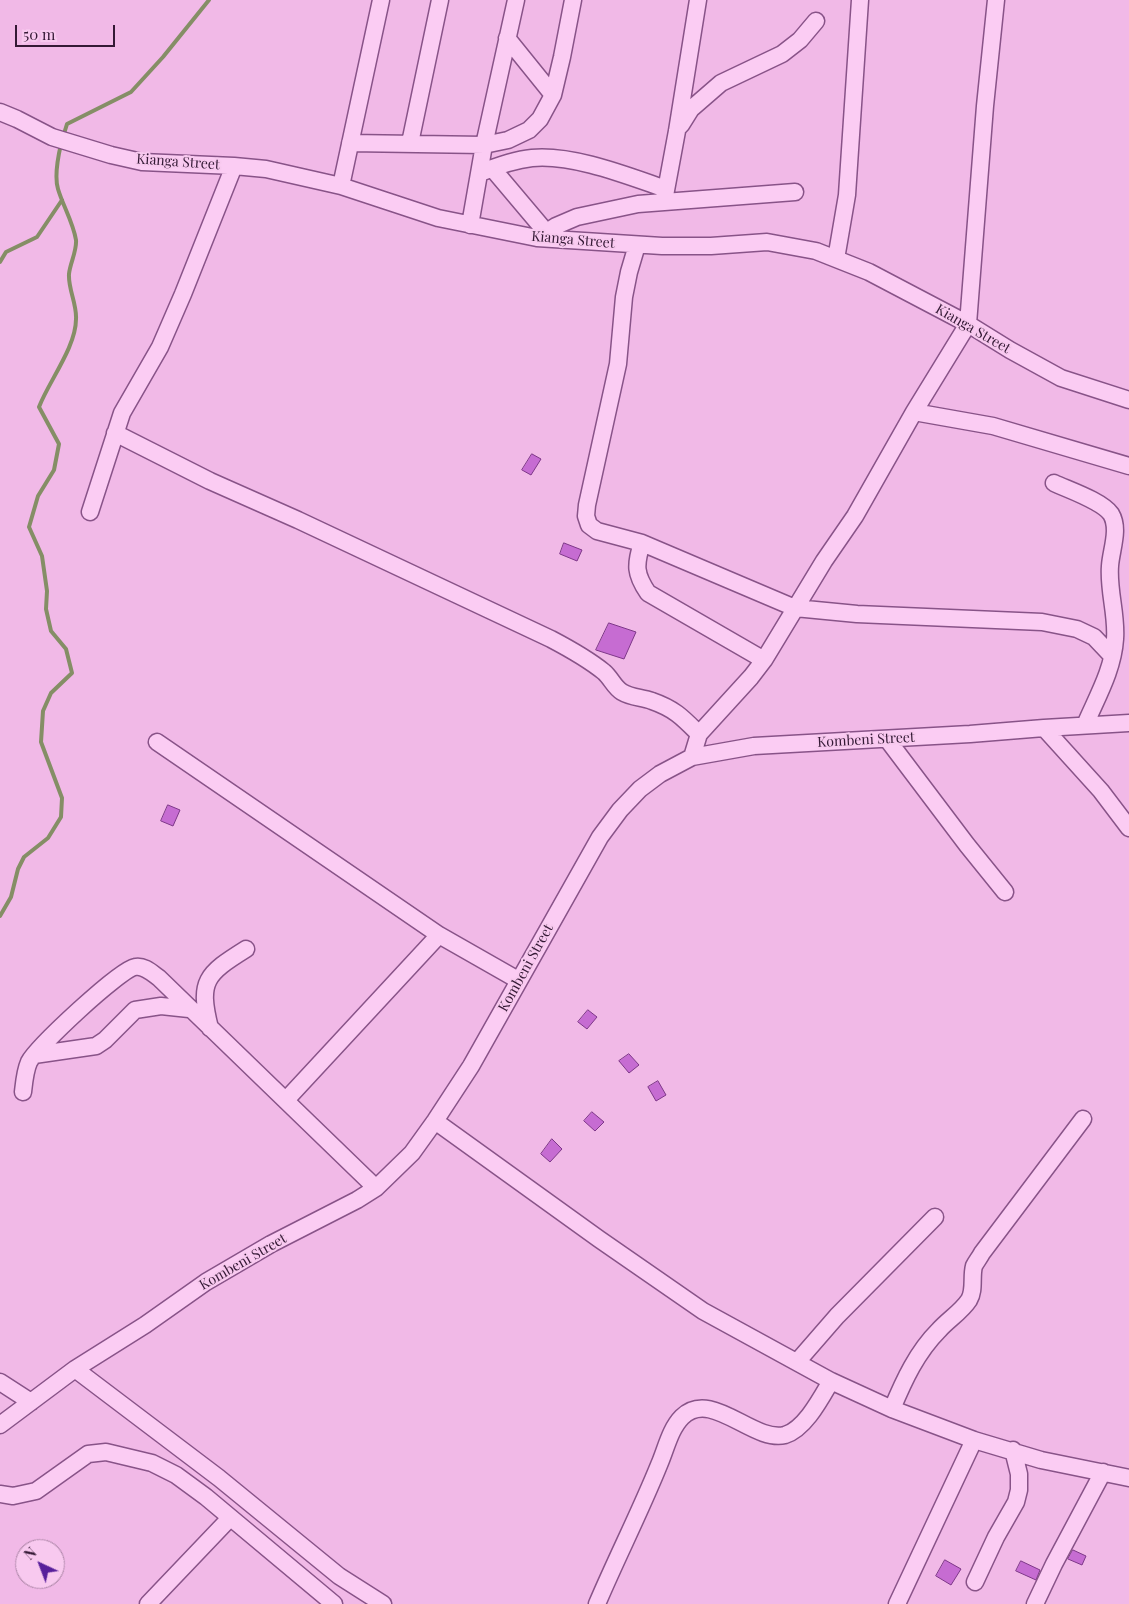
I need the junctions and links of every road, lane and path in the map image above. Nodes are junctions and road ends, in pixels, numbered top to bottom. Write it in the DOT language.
graph roads {
  1 [pos="380,0"];
  2 [pos="440,0"];
  3 [pos="516,0"];
  4 [pos="573,0"];
  5 [pos="698,0"];
  6 [pos="860,0"];
  7 [pos="996,0"];
  8 [pos="816,21"];
  9 [pos="507,38"];
  10 [pos="553,94"];
  11 [pos="0,112"];
  12 [pos="677,131"];
  13 [pos="350,143"];
  14 [pos="410,143"];
  15 [pos="484,145"];
  16 [pos="234,166"];
  17 [pos="486,171"];
  18 [pos="341,186"];
  19 [pos="795,192"];
  20 [pos="665,195"];
  21 [pos="470,225"];
  22 [pos="542,235"];
  23 [pos="637,245"];
  24 [pos="836,259"];
  25 [pos="968,324"];
  26 [pos="1129,400"];
  27 [pos="914,412"];
  28 [pos="115,433"];
  29 [pos="1129,466"];
  30 [pos="1054,483"];
  31 [pos="90,512"];
  32 [pos="642,543"];
  33 [pos="796,608"];
  34 [pos="1112,656"];
  35 [pos="764,660"];
  36 [pos="1129,724"];
  37 [pos="1085,725"];
  38 [pos="1044,728"];
  39 [pos="699,734"];
  40 [pos="887,739"];
  41 [pos="157,742"];
  42 [pos="692,757"];
  43 [pos="1129,828"];
  44 [pos="1005,892"];
  45 [pos="439,935"];
  46 [pos="246,949"];
  47 [pos="518,980"];
  48 [pos="189,1009"];
  49 [pos="210,1028"];
  50 [pos="34,1055"];
  51 [pos="22,1092"];
  52 [pos="286,1100"];
  53 [pos="1083,1118"];
  54 [pos="435,1121"];
  55 [pos="376,1188"];
  56 [pos="935,1217"];
  57 [pos="797,1362"];
  58 [pos="75,1369"];
  59 [pos="831,1381"];
  60 [pos="0,1382"];
  61 [pos="31,1402"];
  62 [pos="892,1409"];
  63 [pos="0,1425"];
  64 [pos="974,1440"];
  65 [pos="1013,1450"];
  66 [pos="1103,1472"];
  67 [pos="1126,1474"];
  68 [pos="0,1494"];
  69 [pos="230,1518"];
  70 [pos="975,1582"];
  71 [pos="325,1601"];
  72 [pos="148,1604"];
  73 [pos="383,1604"];
  74 [pos="597,1604"];
  75 [pos="897,1604"];
  76 [pos="1035,1604"];
  1 -- 13 [label="street"];
  2 -- 14 [label="street"];
  3 -- 9 [label="street"];
  4 -- 10 [label="street"];
  5 -- 12 [label="street"];
  6 -- 24 [label="street"];
  7 -- 25 [label="street"];
  8 -- 12 [label="street"];
  9 -- 10 [label="street"];
  9 -- 15 [label="street"];
  10 -- 15 [label="street"];
  11 -- 16 [label="street, Kianga Street"];
  12 -- 20 [label="street"];
  13 -- 14 [label="street"];
  13 -- 18 [label="street"];
  14 -- 15 [label="street"];
  15 -- 17 [label="street"];
  16 -- 18 [label="street, Kianga Street"];
  16 -- 28 [label="street"];
  17 -- 20 [label="street"];
  17 -- 21 [label="street"];
  17 -- 22 [label="street"];
  18 -- 21 [label="street, Kianga Street"];
  19 -- 20 [label="street"];
  20 -- 22 [label="street"];
  21 -- 22 [label="street, Kianga Street"];
  22 -- 23 [label="street, Kianga Street"];
  23 -- 24 [label="street, Kianga Street"];
  23 -- 32 [label="street"];
  24 -- 25 [label="street, Kianga Street"];
  25 -- 26 [label="street, Kianga Street"];
  25 -- 27 [label="street"];
  27 -- 29 [label="street"];
  27 -- 33 [label="street"];
  28 -- 31 [label="street"];
  28 -- 39 [label="street"];
  30 -- 34 [label="street"];
  32 -- 33 [label="street"];
  32 -- 35 [label="street"];
  33 -- 34 [label="street"];
  33 -- 35 [label="street"];
  34 -- 37 [label="street"];
  35 -- 39 [label="street"];
  36 -- 37 [label="street, Kombeni Street"];
  37 -- 38 [label="street, Kombeni Street"];
  38 -- 40 [label="street, Kombeni Street"];
  38 -- 43 [label="street"];
  39 -- 42 [label="street"];
  40 -- 42 [label="street, Kombeni Street"];
  40 -- 44 [label="street"];
  41 -- 45 [label="street"];
  42 -- 47 [label="street, Kombeni Street"];
  45 -- 47 [label="street"];
  45 -- 52 [label="street"];
  46 -- 49 [label="street"];
  47 -- 54 [label="street, Kombeni Street"];
  48 -- 49 [label="street"];
  48 -- 50 [label="street"];
  48 -- 50 [label="street"];
  49 -- 52 [label="street"];
  50 -- 51 [label="street"];
  52 -- 55 [label="street"];
  53 -- 62 [label="street"];
  54 -- 55 [label="street, Kombeni Street"];
  54 -- 57 [label="street"];
  55 -- 58 [label="street, Kombeni Street"];
  56 -- 57 [label="street"];
  57 -- 59 [label="street"];
  58 -- 61 [label="street, Kombeni Street"];
  58 -- 73 [label="street"];
  59 -- 62 [label="street"];
  59 -- 74 [label="street"];
  60 -- 61 [label="street"];
  61 -- 63 [label="street, Kombeni Street"];
  62 -- 64 [label="street"];
  64 -- 65 [label="street"];
  64 -- 75 [label="street"];
  65 -- 66 [label="street"];
  65 -- 70 [label="street"];
  66 -- 67 [label="street"];
  66 -- 76 [label="street"];
  68 -- 69 [label="street"];
  69 -- 71 [label="street"];
  69 -- 72 [label="street"];
}
